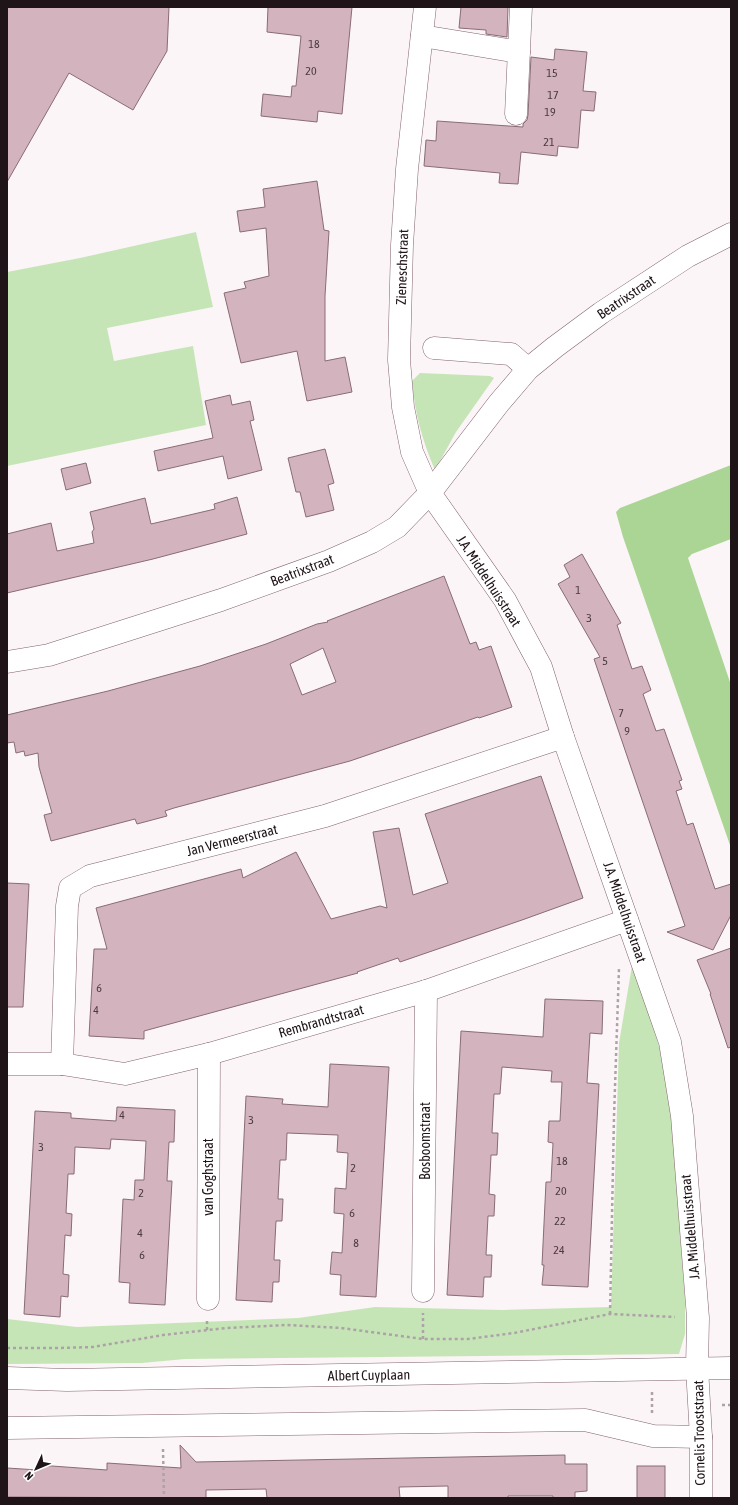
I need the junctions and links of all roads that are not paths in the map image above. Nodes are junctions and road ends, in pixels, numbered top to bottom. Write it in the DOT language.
graph roads {
  1 [pos="425,7"];
  2 [pos="521,7"];
  3 [pos="422,36"];
  4 [pos="519,52"];
  5 [pos="516,114"];
  6 [pos="731,234"];
  7 [pos="434,348"];
  8 [pos="528,369"];
  9 [pos="430,493"];
  10 [pos="7,662"];
  11 [pos="563,737"];
  12 [pos="627,920"];
  13 [pos="426,991"];
  14 [pos="209,1054"];
  15 [pos="7,1064"];
  16 [pos="62,1064"];
  17 [pos="423,1291"];
  18 [pos="208,1299"];
  19 [pos="697,1368"];
  20 [pos="731,1368"];
  21 [pos="7,1378"];
  22 [pos="7,1428"];
  23 [pos="701,1437"];
  24 [pos="701,1498"];
  1 -- 3 [label="street, Zieneschstraat"];
  2 -- 4 [label="street"];
  3 -- 4 [label="street"];
  3 -- 9 [label="street, Zieneschstraat"];
  4 -- 5 [label="street"];
  6 -- 8 [label="street, Beatrixstraat"];
  7 -- 8 [label="street"];
  8 -- 9 [label="street, Beatrixstraat"];
  9 -- 10 [label="street, Beatrixstraat"];
  9 -- 11 [label="street, J.A. Middelhuisstraat"];
  11 -- 12 [label="street, J.A. Middelhuisstraat"];
  11 -- 16 [label="street, Jan Vermeerstraat"];
  12 -- 13 [label="street, Rembrandtstraat"];
  12 -- 19 [label="street, J.A. Middelhuisstraat"];
  13 -- 14 [label="street, Rembrandtstraat"];
  13 -- 17 [label="street, Bosboomstraat"];
  14 -- 16 [label="street, Rembrandtstraat"];
  14 -- 18 [label="street, van Goghstraat"];
  15 -- 16 [label="street, Rembrandtstraat"];
  19 -- 20 [label="street, Albert Cuyplaan"];
  19 -- 21 [label="street, Albert Cuyplaan"];
  19 -- 23 [label="street, Cornelis Trooststraat"];
  22 -- 23 [label="street"];
  23 -- 24 [label="street, Cornelis Trooststraat"];
}
